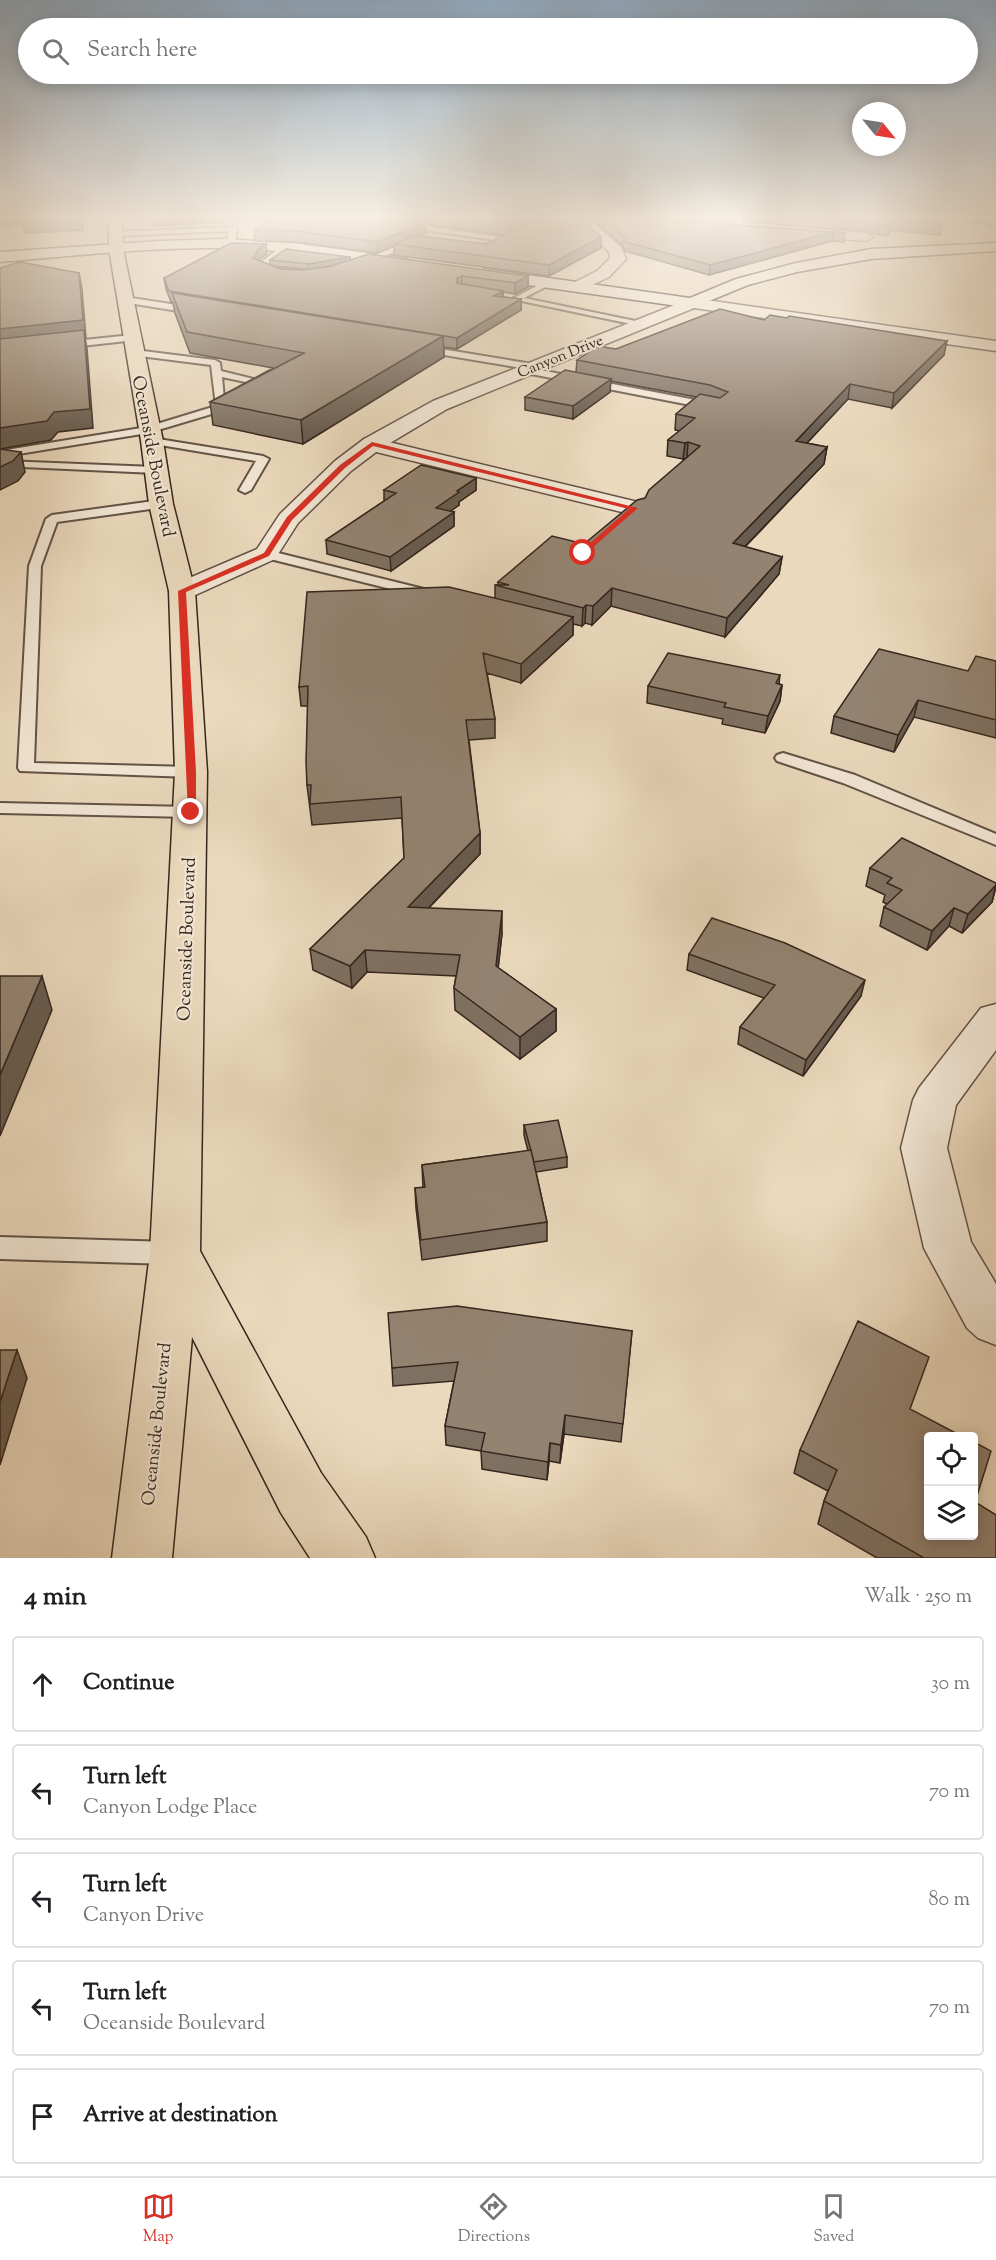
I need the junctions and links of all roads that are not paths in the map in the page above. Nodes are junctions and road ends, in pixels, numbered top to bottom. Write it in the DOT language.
graph roads {
  1 [pos="123,290"];
  2 [pos="533,290"];
  3 [pos="596,290"];
  4 [pos="724,290"];
  5 [pos="505,298"];
  6 [pos="516,299"];
  7 [pos="125,300"];
  8 [pos="692,303"];
  9 [pos="206,313"];
  10 [pos="642,323"];
  11 [pos="55,346"];
  12 [pos="133,346"];
  13 [pos="996,346"];
  14 [pos="416,348"];
  15 [pos="529,369"];
  16 [pos="216,373"];
  17 [pos="274,385"];
  18 [pos="718,408"];
  19 [pos="150,435"];
  20 [pos="372,444"];
  21 [pos="0,454"];
  22 [pos="0,464"];
  23 [pos="155,470"];
  24 [pos="245,490"];
  25 [pos="161,504"];
  26 [pos="634,508"];
  27 [pos="266,554"];
  28 [pos="182,591"];
  29 [pos="437,596"];
  30 [pos="783,758"];
  31 [pos="191,792"];
  32 [pos="0,808"];
  33 [pos="996,840"];
  34 [pos="996,1019"];
  35 [pos="0,1248"];
  36 [pos="175,1253"];
  37 [pos="996,1321"];
  38 [pos="142,1558"];
  39 [pos="345,1558"];
  1 -- 7 [label="main road, Oceanside Boulevard"];
  2 -- 6 [label="lane"];
  3 -- 8 [label="street"];
  4 -- 8 [label="street, Canyon Drive"];
  5 -- 6 [label="lane"];
  6 -- 10 [label="lane"];
  7 -- 9 [label="lane"];
  7 -- 12 [label="main road, Oceanside Boulevard"];
  8 -- 10 [label="street, Canyon Drive"];
  8 -- 13 [label="street"];
  10 -- 15 [label="street, Canyon Drive"];
  11 -- 12 [label="lane"];
  12 -- 16 [label="lane"];
  12 -- 19 [label="main road, Oceanside Boulevard"];
  14 -- 15 [label="lane"];
  15 -- 18 [label="lane"];
  15 -- 20 [label="street, Canyon Drive"];
  16 -- 17 [label="lane"];
  16 -- 19 [label="lane"];
  19 -- 21 [label="lane"];
  19 -- 23 [label="main road, Oceanside Boulevard"];
  19 -- 24 [label="lane"];
  20 -- 26 [label="street"];
  20 -- 27 [label="street, Canyon Drive"];
  22 -- 23 [label="lane"];
  23 -- 25 [label="main road, Oceanside Boulevard"];
  25 -- 28 [label="main road, Oceanside Boulevard"];
  25 -- 31 [label="lane"];
  27 -- 28 [label="street"];
  27 -- 29 [label="lane"];
  28 -- 31 [label="main road, Oceanside Boulevard"];
  30 -- 33 [label="lane"];
  31 -- 32 [label="lane"];
  31 -- 36 [label="main road, Oceanside Boulevard"];
  34 -- 37 [label="street"];
  35 -- 36 [label="lane"];
  36 -- 38 [label="main road, Oceanside Boulevard"];
  36 -- 39 [label="main road"];
}
